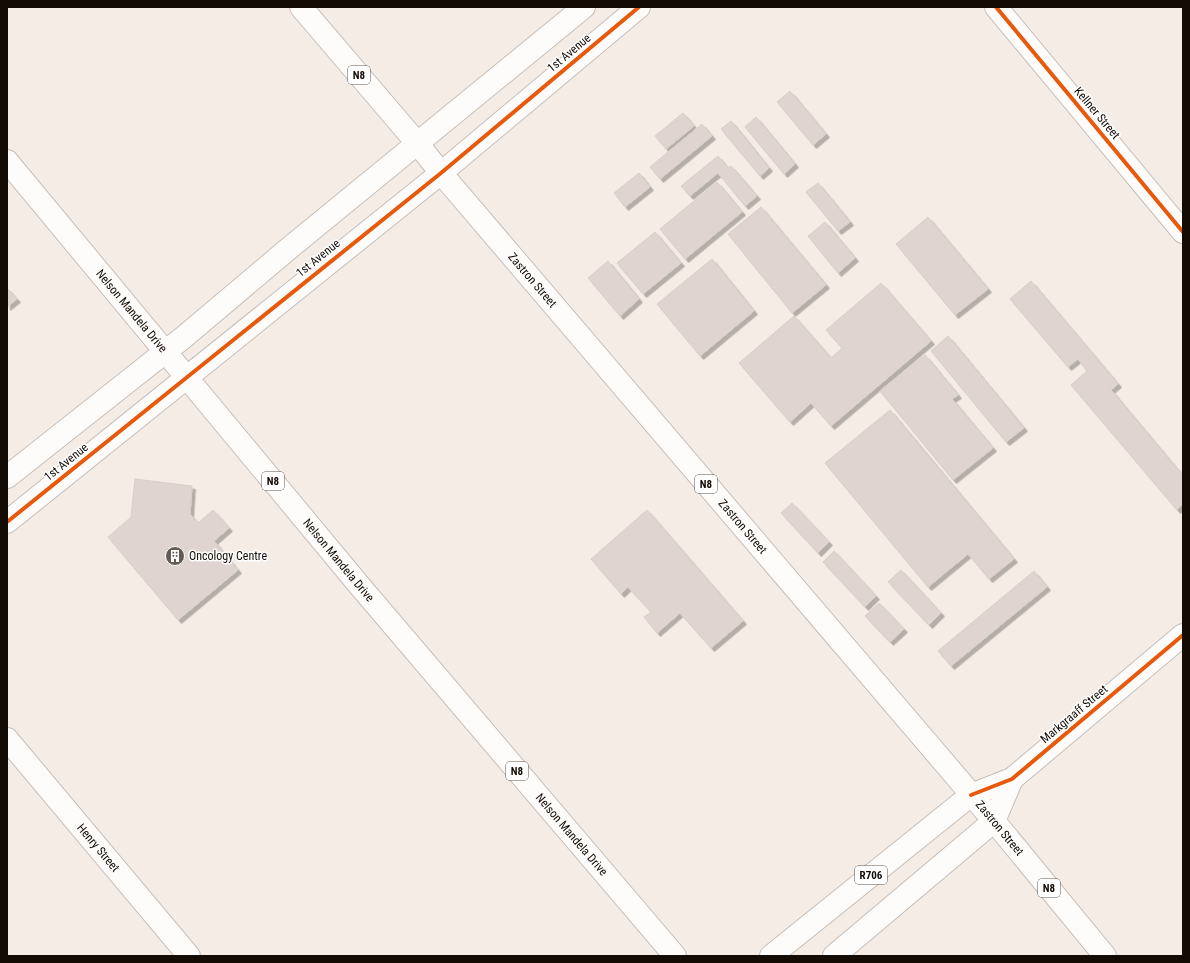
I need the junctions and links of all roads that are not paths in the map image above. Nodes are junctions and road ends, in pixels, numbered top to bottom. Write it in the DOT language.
graph roads {
  1 [pos="301,7"];
  2 [pos="584,7"];
  3 [pos="639,7"];
  4 [pos="996,7"];
  5 [pos="417,143"];
  6 [pos="7,161"];
  7 [pos="441,173"];
  8 [pos="1183,232"];
  9 [pos="167,352"];
  10 [pos="187,378"];
  11 [pos="7,477"];
  12 [pos="7,522"];
  13 [pos="1183,635"];
  14 [pos="7,739"];
  15 [pos="1012,779"];
  16 [pos="971,794"];
  17 [pos="994,820"];
  18 [pos="189,956"];
  19 [pos="675,956"];
  20 [pos="771,956"];
  21 [pos="834,956"];
  22 [pos="1105,956"];
  1 -- 5 [label="main road, Zastron Street / N8"];
  2 -- 5 [label="main road, 1st Avenue"];
  3 -- 7 [label="main road, 1st Avenue"];
  4 -- 8 [label="main road, Kellner Street"];
  5 -- 7 [label="main road, Zastron Street / N8"];
  5 -- 9 [label="main road, 1st Avenue"];
  6 -- 9 [label="main road, Nelson Mandela Drive / N8"];
  7 -- 10 [label="main road, 1st Avenue"];
  7 -- 16 [label="main road, Zastron Street / N8"];
  9 -- 10 [label="main road, Nelson Mandela Drive / N8"];
  9 -- 11 [label="main road, 1st Avenue"];
  10 -- 12 [label="main road, 1st Avenue"];
  10 -- 19 [label="main road, Nelson Mandela Drive / N8"];
  13 -- 15 [label="main road, Markgraaff Street"];
  14 -- 18 [label="main road, Henry Street"];
  15 -- 16 [label="main road, Markgraaff Street"];
  15 -- 17 [label="main road, Markgraaff Street"];
  16 -- 17 [label="main road, Zastron Street / N8"];
  16 -- 20 [label="main road, Markgraaff Street / R706"];
  17 -- 21 [label="main road, Markgraaff Street"];
  17 -- 22 [label="main road, Zastron Street / N8"];
}
